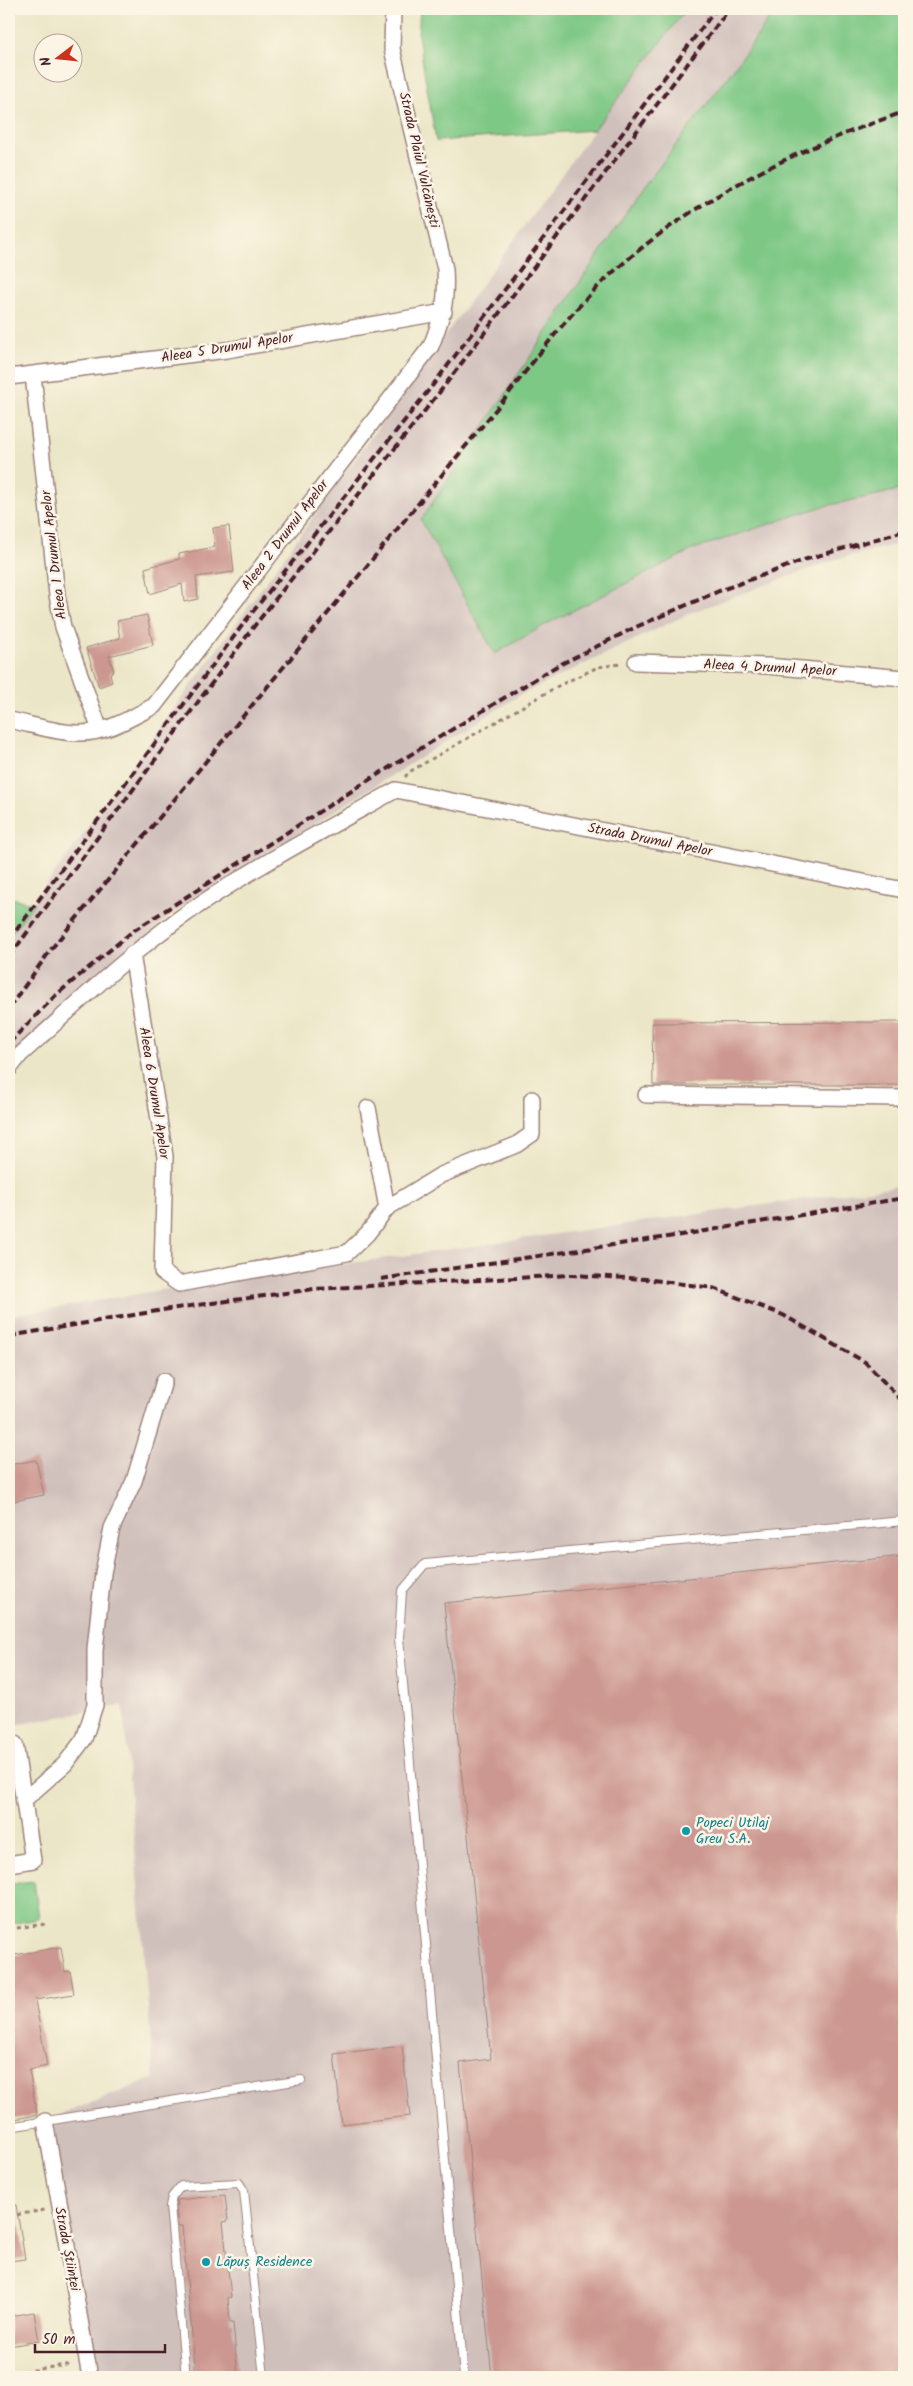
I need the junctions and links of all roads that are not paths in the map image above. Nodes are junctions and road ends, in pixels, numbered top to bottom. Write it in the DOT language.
graph roads {
  1 [pos="393,9"];
  2 [pos="444,312"];
  3 [pos="33,375"];
  4 [pos="9,377"];
  5 [pos="636,662"];
  6 [pos="904,678"];
  7 [pos="9,720"];
  8 [pos="100,730"];
  9 [pos="904,890"];
  10 [pos="132,954"];
  11 [pos="9,1069"];
  12 [pos="646,1095"];
  13 [pos="904,1098"];
  14 [pos="532,1099"];
  15 [pos="368,1108"];
  16 [pos="387,1208"];
  17 [pos="164,1381"];
  18 [pos="904,1521"];
  19 [pos="15,1744"];
  20 [pos="24,1799"];
  21 [pos="9,1864"];
  22 [pos="301,2080"];
  23 [pos="45,2121"];
  24 [pos="9,2127"];
  25 [pos="90,2377"];
  26 [pos="186,2377"];
  27 [pos="264,2377"];
  28 [pos="464,2377"];
  1 -- 2 [label="street, Strada Plaiul Vulcănești"];
  2 -- 3 [label="street, Aleea 5 Drumul Apelor"];
  2 -- 8 [label="street, Aleea 2 Drumul Apelor"];
  3 -- 4 [label="street, Aleea 5 Drumul Apelor"];
  3 -- 8 [label="street, Aleea 1 Drumul Apelor"];
  5 -- 6 [label="street, Aleea 4 Drumul Apelor"];
  7 -- 8 [label="street"];
  9 -- 10 [label="street, Strada Drumul Apelor"];
  10 -- 11 [label="street"];
  10 -- 16 [label="street, Aleea 6 Drumul Apelor"];
  12 -- 13 [label="street"];
  14 -- 16 [label="street, Aleea 6 Drumul Apelor"];
  15 -- 16 [label="street"];
  17 -- 20 [label="street"];
  18 -- 28 [label="lane"];
  19 -- 20 [label="street"];
  20 -- 21 [label="street"];
  22 -- 23 [label="lane"];
  23 -- 24 [label="lane"];
  23 -- 25 [label="street, Strada Științei"];
  26 -- 27 [label="lane"];
}
